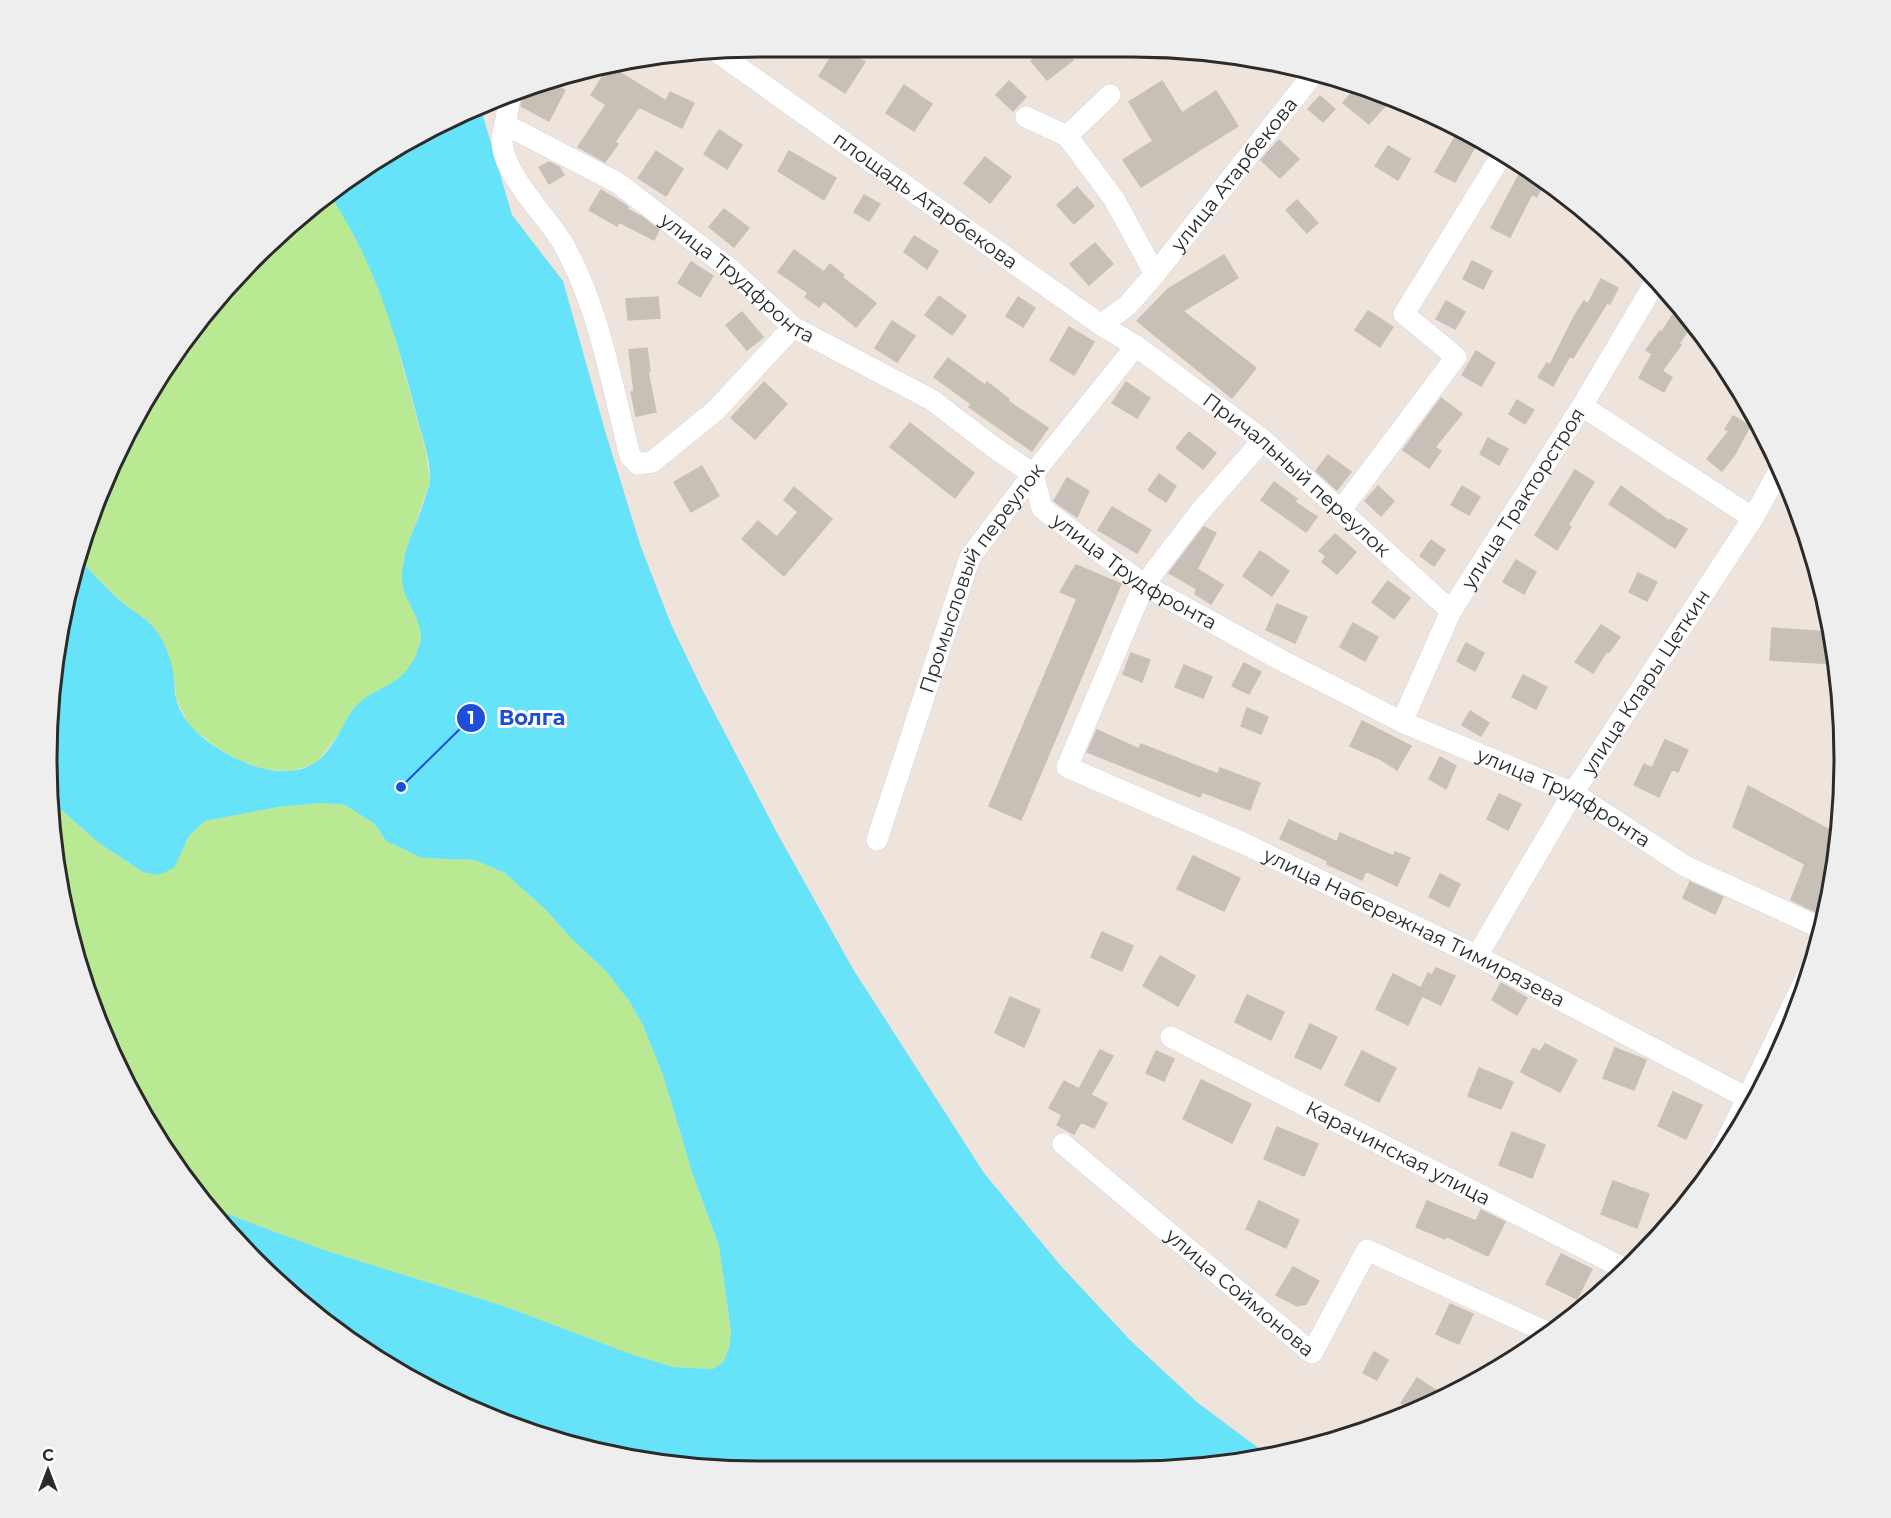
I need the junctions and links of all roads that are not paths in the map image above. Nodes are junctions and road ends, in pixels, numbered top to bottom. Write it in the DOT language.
graph roads {
  1 [pos="726,58"];
  2 [pos="1309,80"];
  3 [pos="1110,95"];
  4 [pos="510,103"];
  5 [pos="1026,117"];
  6 [pos="508,128"];
  7 [pos="1067,136"];
  8 [pos="1498,160"];
  9 [pos="1155,274"];
  10 [pos="1652,288"];
  11 [pos="1101,325"];
  12 [pos="793,327"];
  13 [pos="1136,346"];
  14 [pos="1582,406"];
  15 [pos="1263,440"];
  16 [pos="1033,474"];
  17 [pos="1775,478"];
  18 [pos="1341,510"];
  19 [pos="1753,518"];
  20 [pos="1144,585"];
  21 [pos="1451,611"];
  22 [pos="1402,722"];
  23 [pos="1573,793"];
  24 [pos="877,840"];
  25 [pos="1814,925"];
  26 [pos="1478,956"];
  27 [pos="1171,1037"];
  28 [pos="1747,1098"];
  29 [pos="1063,1144"];
  30 [pos="1618,1265"];
  31 [pos="1541,1329"];
  1 -- 11 [label="street, площадь Атарбекова"];
  2 -- 9 [label="street, улица Атарбекова"];
  3 -- 7 [label="street"];
  4 -- 6 [label="street"];
  5 -- 7 [label="street, улица Атарбекова"];
  6 -- 12 [label="street, улица Трудфронта"];
  6 -- 12 [label="street"];
  7 -- 9 [label="street, улица Атарбекова"];
  8 -- 18 [label="street"];
  9 -- 11 [label="street, улица Атарбекова"];
  10 -- 14 [label="street, улица Тракторстроя"];
  11 -- 13 [label="street, площадь Атарбекова"];
  12 -- 16 [label="street, улица Трудфронта"];
  13 -- 15 [label="street, Причальный переулок"];
  13 -- 16 [label="street, Промысловый переулок"];
  14 -- 19 [label="street"];
  14 -- 21 [label="street, улица Тракторстроя"];
  15 -- 18 [label="street, Причальный переулок"];
  15 -- 20 [label="street"];
  16 -- 20 [label="street, улица Трудфронта"];
  16 -- 24 [label="street, Промысловый переулок"];
  17 -- 19 [label="street, улица Клары Цеткин"];
  18 -- 21 [label="street, Причальный переулок"];
  19 -- 23 [label="street, улица Клары Цеткин"];
  20 -- 22 [label="street, улица Трудфронта"];
  20 -- 26 [label="street, улица Набережная Тимирязева"];
  21 -- 22 [label="street, улица Тракторстроя"];
  22 -- 23 [label="street, улица Трудфронта"];
  23 -- 25 [label="street, улица Трудфронта"];
  23 -- 26 [label="street, улица Клары Цеткин"];
  26 -- 28 [label="street, улица Набережная Тимирязева"];
  27 -- 30 [label="street, Карачинская улица"];
  29 -- 31 [label="street, улица Соймонова"];
}
